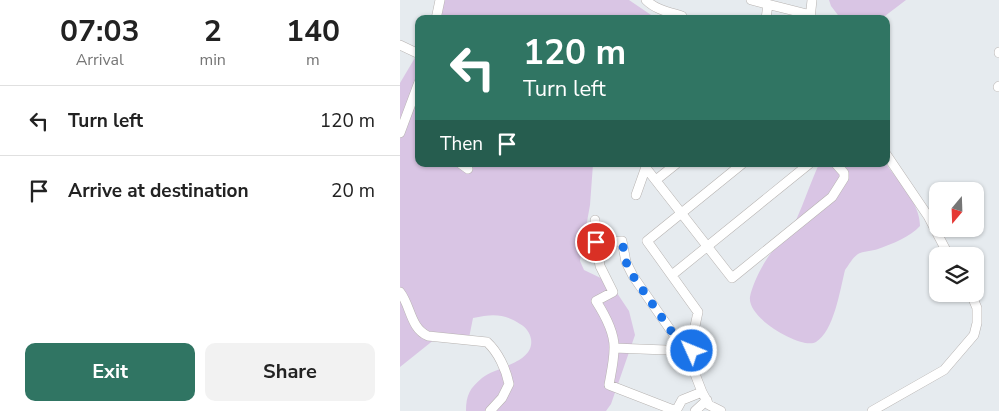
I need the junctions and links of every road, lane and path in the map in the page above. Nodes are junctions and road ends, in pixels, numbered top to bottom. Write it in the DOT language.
graph roads {
  1 [pos="440,0"];
  2 [pos="646,0"];
  3 [pos="755,0"];
  4 [pos="812,0"];
  5 [pos="768,4"];
  6 [pos="437,15"];
  7 [pos="678,15"];
  8 [pos="767,15"];
  9 [pos="804,15"];
  10 [pos="810,15"];
  11 [pos="400,45"];
  12 [pos="415,52"];
  13 [pos="415,94"];
  14 [pos="400,133"];
  15 [pos="890,160"];
  16 [pos="647,167"];
  17 [pos="648,167"];
  18 [pos="672,167"];
  19 [pos="738,167"];
  20 [pos="805,167"];
  21 [pos="839,167"];
  22 [pos="656,180"];
  23 [pos="636,195"];
  24 [pos="682,213"];
  25 [pos="594,220"];
  26 [pos="596,242"];
  27 [pos="707,247"];
  28 [pos="944,247"];
  29 [pos="672,275"];
  30 [pos="400,292"];
  31 [pos="974,302"];
  32 [pos="614,348"];
  33 [pos="692,351"];
  34 [pos="702,392"];
  35 [pos="706,400"];
  36 [pos="490,411"];
  37 [pos="696,411"];
  38 [pos="722,411"];
  39 [pos="872,411"];
  1 -- 6 [label="street"];
  2 -- 7 [label="street"];
  3 -- 5 [label="street"];
  4 -- 10 [label="street"];
  5 -- 8 [label="street"];
  5 -- 9 [label="street"];
  11 -- 12 [label="street"];
  13 -- 14 [label="street"];
  15 -- 28 [label="street"];
  16 -- 23 [label="street"];
  17 -- 22 [label="street"];
  18 -- 22 [label="street"];
  19 -- 24 [label="street"];
  20 -- 27 [label="street"];
  21 -- 27 [label="street"];
  22 -- 24 [label="street"];
  24 -- 27 [label="street"];
  24 -- 29 [label="street"];
  25 -- 26 [label="street"];
  26 -- 32 [label="street"];
  26 -- 33 [label="street"];
  27 -- 29 [label="street"];
  29 -- 33 [label="street"];
  30 -- 36 [label="street"];
  31 -- 39 [label="street"];
  32 -- 33 [label="street"];
  32 -- 34 [label="street"];
  33 -- 34 [label="street"];
  34 -- 35 [label="street"];
  35 -- 37 [label="street"];
  35 -- 38 [label="street"];
}
